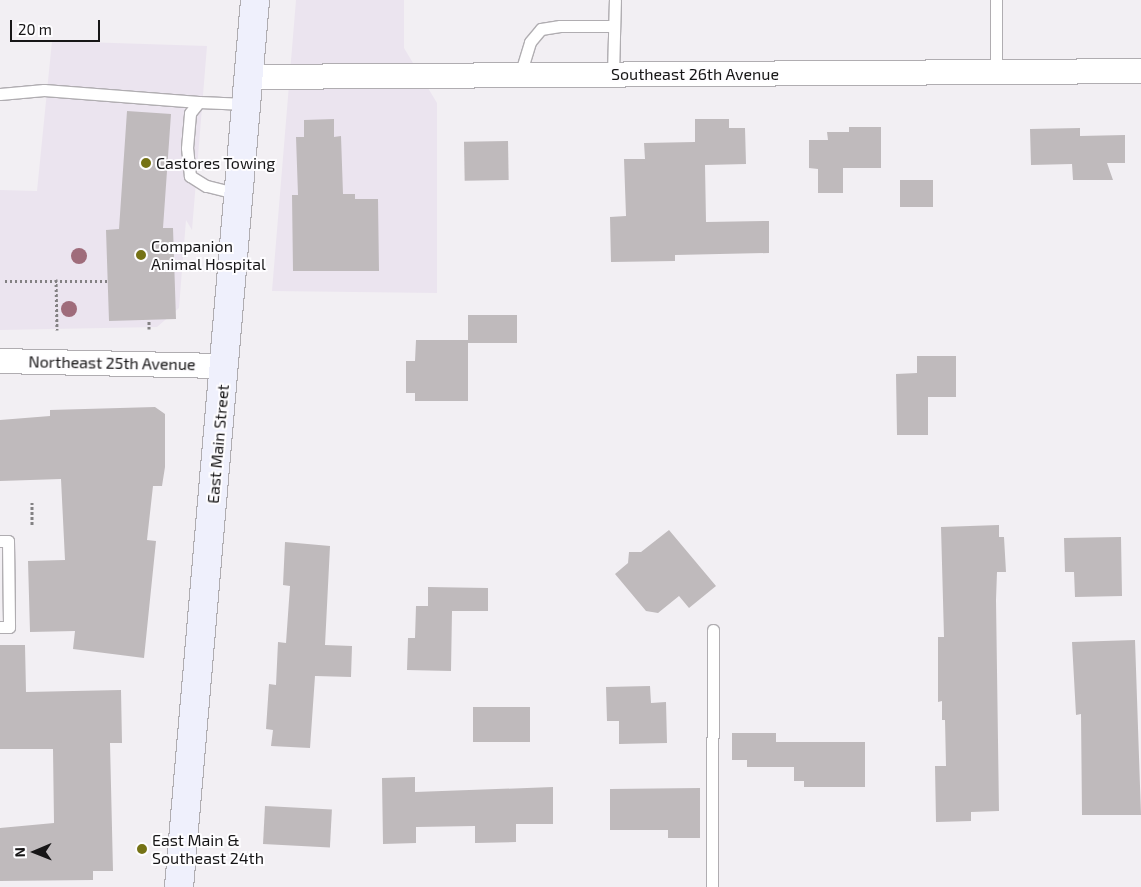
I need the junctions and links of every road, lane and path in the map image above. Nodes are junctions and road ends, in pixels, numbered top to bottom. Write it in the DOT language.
graph roads {
  1 [pos="255,0"];
  2 [pos="615,0"];
  3 [pos="996,0"];
  4 [pos="614,26"];
  5 [pos="1141,71"];
  6 [pos="996,72"];
  7 [pos="613,74"];
  8 [pos="520,75"];
  9 [pos="248,77"];
  10 [pos="0,94"];
  11 [pos="199,102"];
  12 [pos="246,104"];
  13 [pos="239,194"];
  14 [pos="56,279"];
  15 [pos="5,281"];
  16 [pos="108,281"];
  17 [pos="149,320"];
  18 [pos="149,329"];
  19 [pos="57,330"];
  20 [pos="0,361"];
  21 [pos="224,366"];
  22 [pos="32,502"];
  23 [pos="32,526"];
  24 [pos="0,541"];
  25 [pos="0,627"];
  26 [pos="713,630"];
  27 [pos="179,887"];
  28 [pos="712,887"];
  1 -- 9 [label="main road, East Main Street"];
  2 -- 4 [label="lane"];
  3 -- 6 [label="lane"];
  4 -- 7 [label="lane"];
  4 -- 8 [label="lane"];
  5 -- 6 [label="street, Southeast 26th Avenue"];
  6 -- 7 [label="street, Southeast 26th Avenue"];
  7 -- 8 [label="street, Southeast 26th Avenue"];
  8 -- 9 [label="street, Southeast 26th Avenue"];
  9 -- 12 [label="main road, East Main Street"];
  10 -- 11 [label="lane"];
  11 -- 12 [label="lane"];
  11 -- 13 [label="lane"];
  12 -- 13 [label="main road, East Main Street"];
  13 -- 21 [label="main road, East Main Street"];
  14 -- 15 [label="path"];
  14 -- 16 [label="path"];
  14 -- 19 [label="path"];
  17 -- 18 [label="path"];
  20 -- 21 [label="street, Northeast 25th Avenue"];
  21 -- 27 [label="main road, East Main Street"];
  22 -- 23 [label="path"];
  24 -- 25 [label="lane"];
  26 -- 28 [label="lane"];
}
